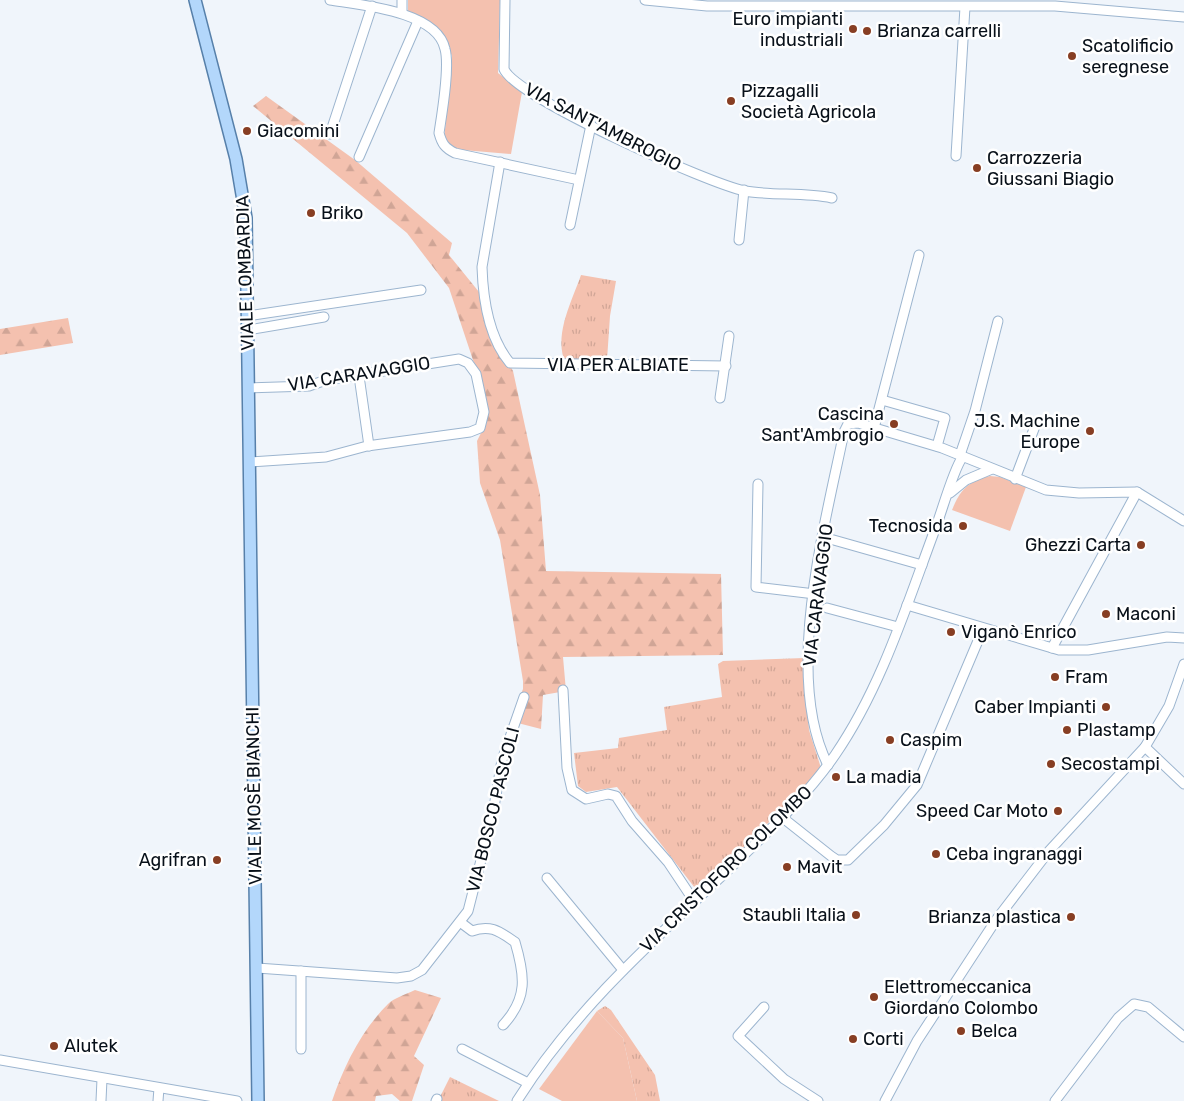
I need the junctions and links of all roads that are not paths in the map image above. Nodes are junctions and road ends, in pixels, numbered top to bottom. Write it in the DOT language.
graph roads {
  1 [pos="195,0"];
  2 [pos="335,0"];
  3 [pos="402,0"];
  4 [pos="505,0"];
  5 [pos="646,0"];
  6 [pos="660,1"];
  7 [pos="1055,3"];
  8 [pos="372,6"];
  9 [pos="965,7"];
  10 [pos="402,13"];
  11 [pos="1184,17"];
  12 [pos="418,21"];
  13 [pos="591,125"];
  14 [pos="330,134"];
  15 [pos="359,156"];
  16 [pos="956,156"];
  17 [pos="500,162"];
  18 [pos="579,180"];
  19 [pos="744,190"];
  20 [pos="832,198"];
  21 [pos="570,226"];
  22 [pos="739,240"];
  23 [pos="918,255"];
  24 [pos="421,290"];
  25 [pos="247,316"];
  26 [pos="324,317"];
  27 [pos="998,322"];
  28 [pos="248,330"];
  29 [pos="729,336"];
  30 [pos="726,366"];
  31 [pos="359,376"];
  32 [pos="249,388"];
  33 [pos="720,398"];
  34 [pos="882,400"];
  35 [pos="1037,421"];
  36 [pos="874,428"];
  37 [pos="369,446"];
  38 [pos="936,446"];
  39 [pos="962,458"];
  40 [pos="250,462"];
  41 [pos="992,469"];
  42 [pos="1015,478"];
  43 [pos="758,484"];
  44 [pos="250,492"];
  45 [pos="1137,492"];
  46 [pos="948,495"];
  47 [pos="1184,521"];
  48 [pos="823,537"];
  49 [pos="922,565"];
  50 [pos="815,594"];
  51 [pos="907,605"];
  52 [pos="828,608"];
  53 [pos="898,627"];
  54 [pos="983,629"];
  55 [pos="1184,638"];
  56 [pos="1052,648"];
  57 [pos="1184,664"];
  58 [pos="563,690"];
  59 [pos="524,698"];
  60 [pos="1145,747"];
  61 [pos="828,765"];
  62 [pos="1184,784"];
  63 [pos="783,818"];
  64 [pos="547,878"];
  65 [pos="694,902"];
  66 [pos="460,922"];
  67 [pos="257,968"];
  68 [pos="623,970"];
  69 [pos="301,971"];
  70 [pos="764,1007"];
  71 [pos="503,1024"];
  72 [pos="1184,1037"];
  73 [pos="301,1049"];
  74 [pos="462,1049"];
  75 [pos="0,1060"];
  76 [pos="102,1079"];
  77 [pos="528,1083"];
  78 [pos="160,1088"];
  79 [pos="101,1101"];
  80 [pos="158,1101"];
  81 [pos="237,1101"];
  82 [pos="258,1101"];
  83 [pos="517,1101"];
  84 [pos="818,1101"];
  85 [pos="885,1101"];
  86 [pos="1055,1101"];
  1 -- 25 [label="main road, VIALE LOMBARDIA"];
  2 -- 8 [label="street"];
  3 -- 10 [label="street"];
  4 -- 13 [label="street, VIA SANT'AMBROGIO"];
  5 -- 6 [label="street"];
  6 -- 9 [label="street"];
  7 -- 9 [label="street"];
  7 -- 11 [label="street"];
  8 -- 10 [label="street"];
  8 -- 14 [label="street"];
  9 -- 16 [label="street"];
  10 -- 12 [label="street"];
  12 -- 15 [label="street"];
  12 -- 17 [label="street"];
  13 -- 18 [label="street"];
  13 -- 19 [label="street, VIA SANT'AMBROGIO"];
  17 -- 18 [label="street"];
  17 -- 30 [label="street, VIA PER ALBIATE"];
  18 -- 21 [label="street"];
  19 -- 20 [label="street"];
  19 -- 22 [label="street"];
  23 -- 34 [label="street"];
  24 -- 25 [label="street"];
  25 -- 28 [label="main road, VIALE LOMBARDIA"];
  26 -- 28 [label="street"];
  27 -- 39 [label="street"];
  28 -- 32 [label="main road, VIALE LOMBARDIA"];
  29 -- 30 [label="street"];
  30 -- 33 [label="street"];
  31 -- 32 [label="street, VIA CARAVAGGIO"];
  31 -- 37 [label="street"];
  31 -- 37 [label="street, VIA CARAVAGGIO"];
  32 -- 40 [label="main road, VIALE LOMBARDIA"];
  34 -- 36 [label="street"];
  34 -- 38 [label="street"];
  35 -- 42 [label="street"];
  36 -- 38 [label="street"];
  36 -- 48 [label="street, VIA CARAVAGGIO"];
  37 -- 40 [label="street"];
  38 -- 39 [label="street"];
  39 -- 41 [label="street"];
  39 -- 46 [label="street, VIA CRISTOFORO COLOMBO"];
  40 -- 44 [label="main road, VIALE LOMBARDIA"];
  41 -- 42 [label="street"];
  41 -- 46 [label="street"];
  42 -- 45 [label="street"];
  43 -- 50 [label="street"];
  44 -- 67 [label="main road, VIALE MOSÈ BIANCHI"];
  45 -- 47 [label="street"];
  45 -- 56 [label="street"];
  46 -- 49 [label="street, VIA CRISTOFORO COLOMBO"];
  48 -- 49 [label="street"];
  48 -- 50 [label="street, VIA CARAVAGGIO"];
  49 -- 51 [label="street, VIA CRISTOFORO COLOMBO"];
  50 -- 61 [label="street, VIA CARAVAGGIO"];
  51 -- 53 [label="street, VIA CRISTOFORO COLOMBO"];
  51 -- 54 [label="street"];
  52 -- 53 [label="street"];
  53 -- 61 [label="street, VIA CRISTOFORO COLOMBO"];
  54 -- 56 [label="street"];
  54 -- 63 [label="street"];
  55 -- 56 [label="street"];
  57 -- 60 [label="street"];
  58 -- 65 [label="street"];
  59 -- 66 [label="street, VIA BOSCO PASCOLI"];
  60 -- 62 [label="street"];
  60 -- 85 [label="street"];
  61 -- 63 [label="street, VIA CRISTOFORO COLOMBO"];
  63 -- 65 [label="street, VIA CRISTOFORO COLOMBO"];
  64 -- 68 [label="street"];
  65 -- 68 [label="street, VIA CRISTOFORO COLOMBO"];
  66 -- 69 [label="street, VIA BOSCO PASCOLI"];
  66 -- 71 [label="street"];
  67 -- 69 [label="street, VIA BOSCO PASCOLI"];
  67 -- 82 [label="main road, VIALE MOSÈ BIANCHI"];
  68 -- 77 [label="street, VIA CRISTOFORO COLOMBO"];
  69 -- 73 [label="street"];
  70 -- 84 [label="street"];
  72 -- 86 [label="street"];
  74 -- 77 [label="street"];
  75 -- 76 [label="street"];
  76 -- 78 [label="street"];
  76 -- 79 [label="street"];
  77 -- 83 [label="street, VIA CRISTOFORO COLOMBO"];
  78 -- 80 [label="street"];
  78 -- 81 [label="street"];
}
